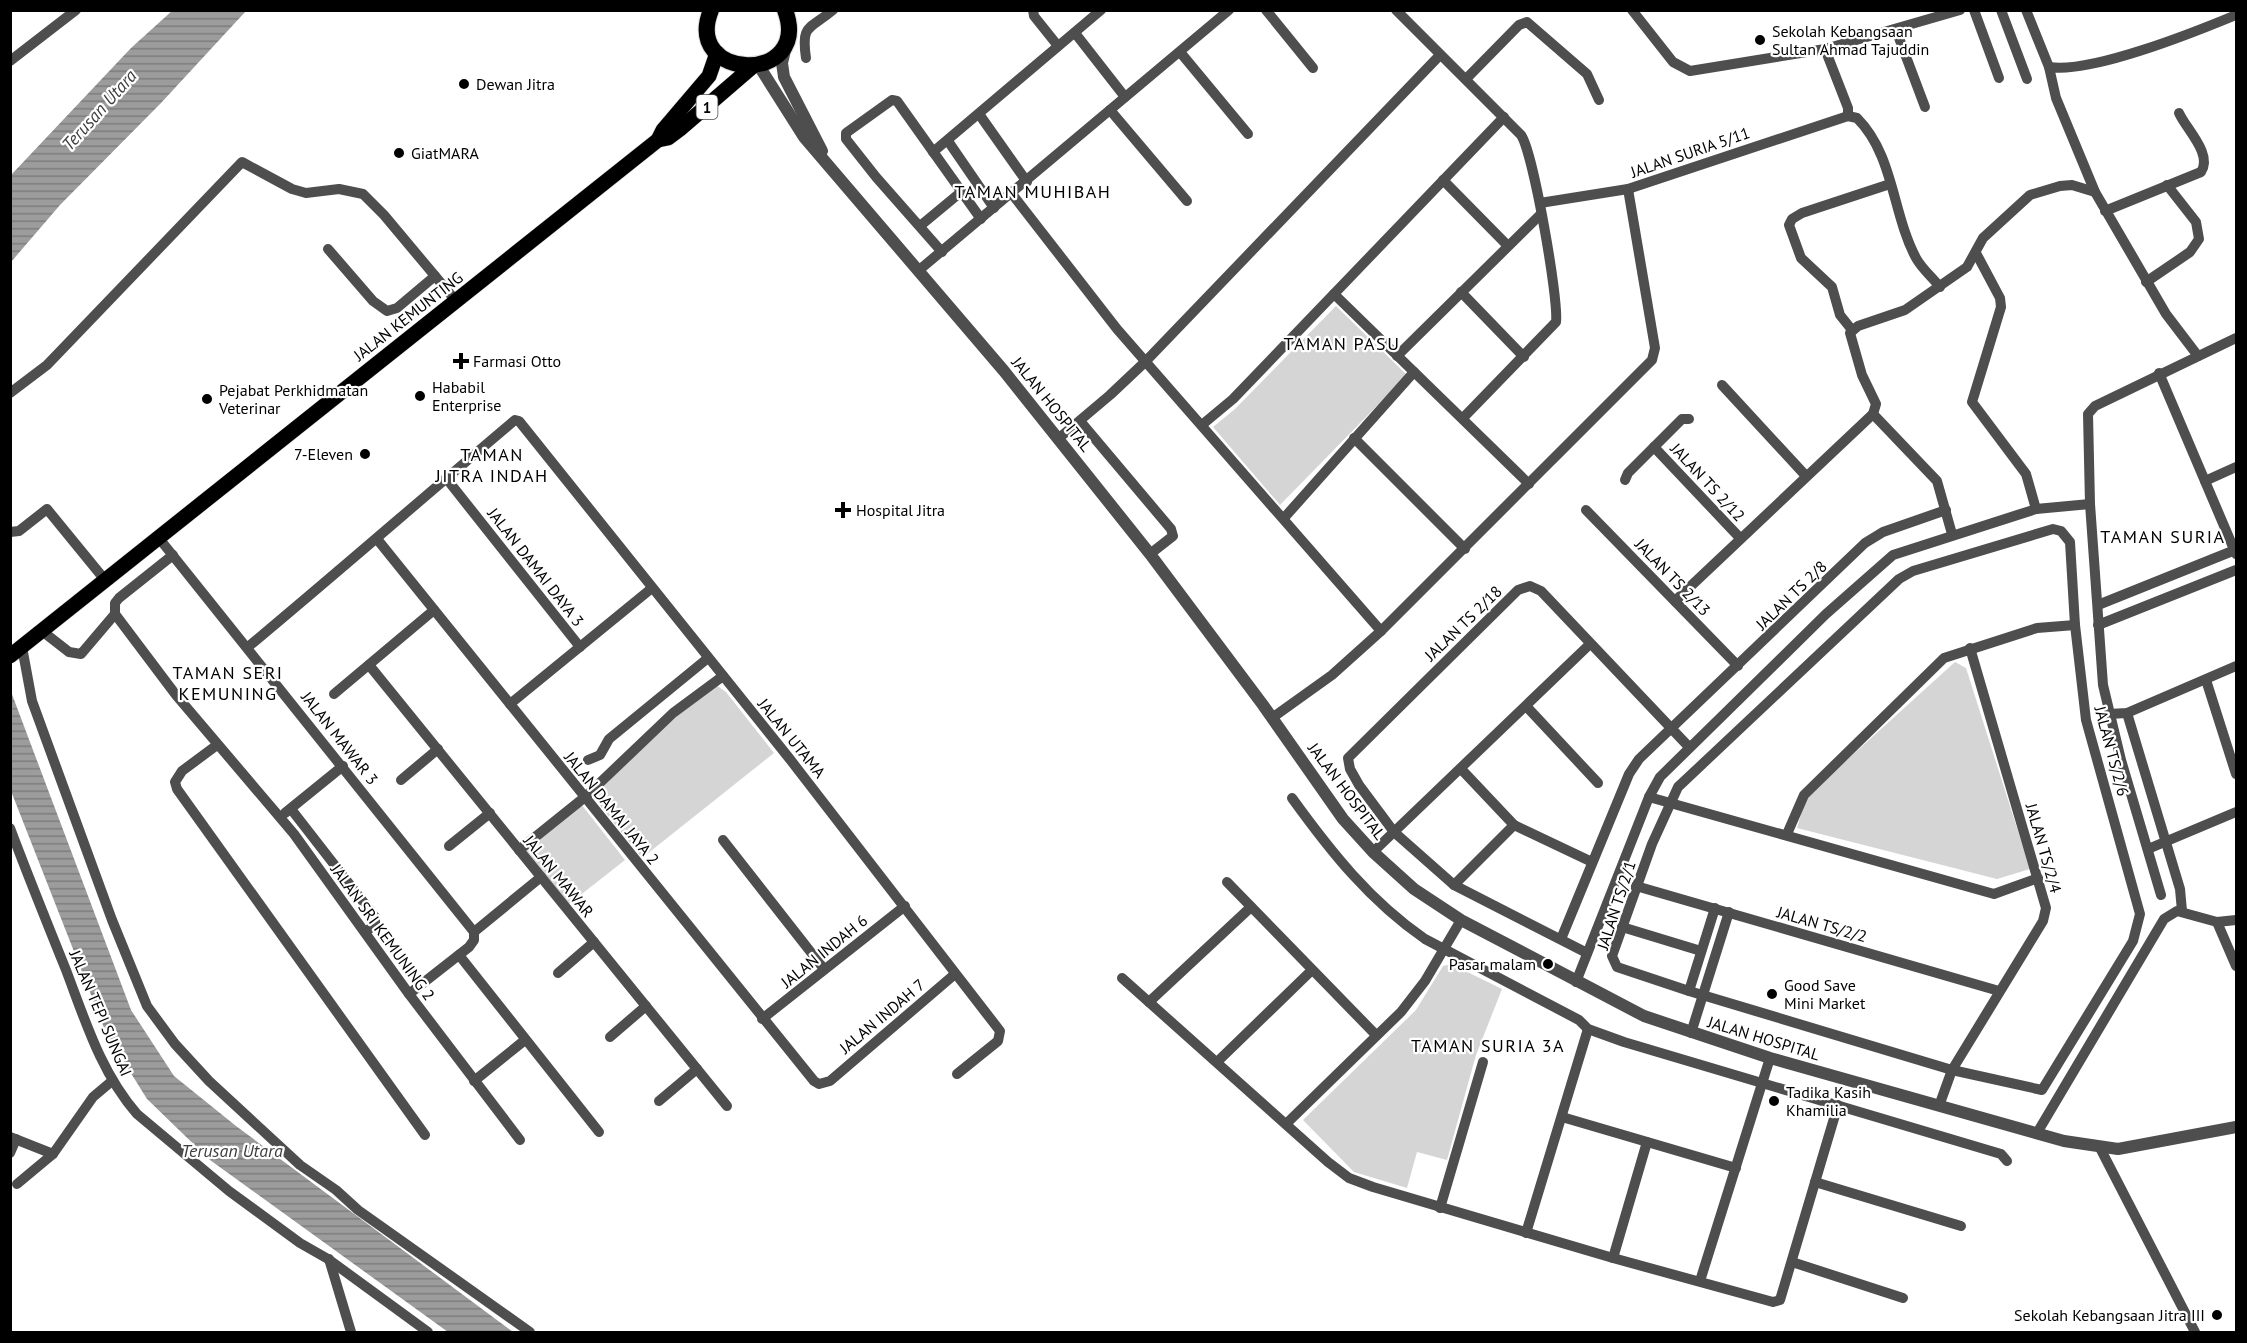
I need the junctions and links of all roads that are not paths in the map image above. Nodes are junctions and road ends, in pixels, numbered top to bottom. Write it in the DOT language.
graph roads {
  1 [pos="76,10"];
  2 [pos="711,10"];
  3 [pos="833,10"];
  4 [pos="1033,10"];
  5 [pos="1101,10"];
  6 [pos="1229,10"];
  7 [pos="1266,10"];
  8 [pos="1632,10"];
  9 [pos="1960,10"];
  10 [pos="1974,10"];
  11 [pos="2001,10"];
  12 [pos="2026,10"];
  13 [pos="1401,12"];
  14 [pos="2236,15"];
  15 [pos="790,19"];
  16 [pos="1896,30"];
  17 [pos="1075,33"];
  18 [pos="1058,46"];
  19 [pos="1825,49"];
  20 [pos="1180,52"];
  21 [pos="717,53"];
  22 [pos="1440,55"];
  23 [pos="806,58"];
  24 [pos="10,61"];
  25 [pos="756,67"];
  26 [pos="2049,67"];
  27 [pos="1313,68"];
  28 [pos="1999,78"];
  29 [pos="1466,79"];
  30 [pos="2027,80"];
  31 [pos="1125,97"];
  32 [pos="1599,100"];
  33 [pos="1925,107"];
  34 [pos="1110,110"];
  35 [pos="2179,113"];
  36 [pos="979,114"];
  37 [pos="1848,116"];
  38 [pos="1504,117"];
  39 [pos="1248,134"];
  40 [pos="658,140"];
  41 [pos="948,141"];
  42 [pos="933,152"];
  43 [pos="827,161"];
  44 [pos="1443,180"];
  45 [pos="1027,182"];
  46 [pos="1890,184"];
  47 [pos="2167,185"];
  48 [pos="1628,189"];
  49 [pos="961,192"];
  50 [pos="2095,192"];
  51 [pos="1012,194"];
  52 [pos="1187,201"];
  53 [pos="994,208"];
  54 [pos="1540,208"];
  55 [pos="2105,211"];
  56 [pos="981,219"];
  57 [pos="920,226"];
  58 [pos="1508,245"];
  59 [pos="328,249"];
  60 [pos="942,252"];
  61 [pos="1976,253"];
  62 [pos="918,271"];
  63 [pos="435,276"];
  64 [pos="2146,282"];
  65 [pos="1940,286"];
  66 [pos="1461,292"];
  67 [pos="1334,294"];
  68 [pos="456,301"];
  69 [pos="1852,330"];
  70 [pos="2236,338"];
  71 [pos="1397,356"];
  72 [pos="2198,356"];
  73 [pos="1524,357"];
  74 [pos="1145,362"];
  75 [pos="1414,372"];
  76 [pos="2158,374"];
  77 [pos="1722,385"];
  78 [pos="10,393"];
  79 [pos="1873,414"];
  80 [pos="1463,418"];
  81 [pos="1689,419"];
  82 [pos="1080,421"];
  83 [pos="1203,424"];
  84 [pos="1059,438"];
  85 [pos="1354,438"];
  86 [pos="1654,447"];
  87 [pos="2236,467"];
  88 [pos="1806,476"];
  89 [pos="446,478"];
  90 [pos="1625,480"];
  91 [pos="2205,481"];
  92 [pos="1529,484"];
  93 [pos="2090,504"];
  94 [pos="2036,509"];
  95 [pos="1586,510"];
  96 [pos="1946,510"];
  97 [pos="1284,518"];
  98 [pos="10,532"];
  99 [pos="1952,534"];
  100 [pos="158,537"];
  101 [pos="1740,538"];
  102 [pos="377,539"];
  103 [pos="1465,549"];
  104 [pos="2236,552"];
  105 [pos="1150,554"];
  106 [pos="173,555"];
  107 [pos="2236,570"];
  108 [pos="105,580"];
  109 [pos="652,588"];
  110 [pos="1675,600"];
  111 [pos="2098,604"];
  112 [pos="434,610"];
  113 [pos="115,614"];
  114 [pos="2075,625"];
  115 [pos="2098,626"];
  116 [pos="42,631"];
  117 [pos="1381,631"];
  118 [pos="1590,644"];
  119 [pos="248,647"];
  120 [pos="580,647"];
  121 [pos="1970,648"];
  122 [pos="16,651"];
  123 [pos="708,658"];
  124 [pos="369,665"];
  125 [pos="1738,666"];
  126 [pos="2236,666"];
  127 [pos="723,676"];
  128 [pos="2206,680"];
  129 [pos="334,694"];
  130 [pos="661,697"];
  131 [pos="510,704"];
  132 [pos="1526,706"];
  133 [pos="673,713"];
  134 [pos="2127,713"];
  135 [pos="2109,714"];
  136 [pos="1272,718"];
  137 [pos="1672,728"];
  138 [pos="217,745"];
  139 [pos="1689,747"];
  140 [pos="438,749"];
  141 [pos="588,760"];
  142 [pos="344,766"];
  143 [pos="1462,770"];
  144 [pos="2236,774"];
  145 [pos="401,780"];
  146 [pos="1598,783"];
  147 [pos="1649,796"];
  148 [pos="585,798"];
  149 [pos="1292,798"];
  150 [pos="1670,802"];
  151 [pos="291,809"];
  152 [pos="2236,812"];
  153 [pos="490,813"];
  154 [pos="280,818"];
  155 [pos="1515,825"];
  156 [pos="10,828"];
  157 [pos="1395,832"];
  158 [pos="1786,834"];
  159 [pos="723,840"];
  160 [pos="2165,843"];
  161 [pos="449,846"];
  162 [pos="2148,849"];
  163 [pos="519,850"];
  164 [pos="1373,852"];
  165 [pos="1592,862"];
  166 [pos="541,877"];
  167 [pos="2038,878"];
  168 [pos="1227,882"];
  169 [pos="1454,885"];
  170 [pos="1636,886"];
  171 [pos="2161,896"];
  172 [pos="904,906"];
  173 [pos="1251,907"];
  174 [pos="1715,908"];
  175 [pos="2182,911"];
  176 [pos="1729,912"];
  177 [pos="1461,920"];
  178 [pos="2236,920"];
  179 [pos="2217,922"];
  180 [pos="1622,927"];
  181 [pos="364,932"];
  182 [pos="474,932"];
  183 [pos="1561,939"];
  184 [pos="594,942"];
  185 [pos="1444,950"];
  186 [pos="1701,951"];
  187 [pos="1587,953"];
  188 [pos="459,955"];
  189 [pos="2236,966"];
  190 [pos="824,969"];
  191 [pos="1312,970"];
  192 [pos="558,973"];
  193 [pos="955,974"];
  194 [pos="1122,978"];
  195 [pos="1576,982"];
  196 [pos="1999,991"];
  197 [pos="1689,992"];
  198 [pos="409,994"];
  199 [pos="1703,996"];
  200 [pos="1149,1002"];
  201 [pos="646,1006"];
  202 [pos="762,1019"];
  203 [pos="1588,1029"];
  204 [pos="1691,1033"];
  205 [pos="1376,1035"];
  206 [pos="609,1037"];
  207 [pos="525,1040"];
  208 [pos="1770,1058"];
  209 [pos="1217,1062"];
  210 [pos="1483,1062"];
  211 [pos="697,1069"];
  212 [pos="1952,1070"];
  213 [pos="957,1074"];
  214 [pos="474,1081"];
  215 [pos="830,1081"];
  216 [pos="112,1082"];
  217 [pos="1763,1082"];
  218 [pos="659,1101"];
  219 [pos="1838,1105"];
  220 [pos="727,1106"];
  221 [pos="1939,1106"];
  222 [pos="1562,1117"];
  223 [pos="1287,1123"];
  224 [pos="2236,1127"];
  225 [pos="599,1132"];
  226 [pos="2037,1133"];
  227 [pos="425,1135"];
  228 [pos="13,1138"];
  229 [pos="520,1140"];
  230 [pos="1647,1142"];
  231 [pos="2099,1146"];
  232 [pos="10,1153"];
  233 [pos="53,1154"];
  234 [pos="2007,1161"];
  235 [pos="1736,1168"];
  236 [pos="1815,1182"];
  237 [pos="17,1184"];
  238 [pos="1440,1208"];
  239 [pos="1961,1226"];
  240 [pos="1526,1233"];
  241 [pos="1613,1258"];
  242 [pos="328,1259"];
  243 [pos="1792,1262"];
  244 [pos="1701,1281"];
  245 [pos="1904,1298"];
  246 [pos="351,1332"];
  247 [pos="428,1332"];
  248 [pos="530,1332"];
  249 [pos="2195,1332"];
  1 -- 24 [label="street"];
  2 -- 21 [label="highway"];
  3 -- 23 [label="street"];
  4 -- 18 [label="street"];
  5 -- 17 [label="street"];
  6 -- 20 [label="street"];
  7 -- 27 [label="street"];
  8 -- 19 [label="street"];
  9 -- 16 [label="street"];
  10 -- 28 [label="street"];
  11 -- 30 [label="street"];
  12 -- 26 [label="street"];
  13 -- 22 [label="street"];
  14 -- 26 [label="street"];
  15 -- 25 [label="highway, 1"];
  15 -- 43 [label="street, JALAN HOSPITAL"];
  16 -- 19 [label="street"];
  16 -- 33 [label="street"];
  17 -- 18 [label="street"];
  17 -- 31 [label="street"];
  18 -- 36 [label="street"];
  19 -- 37 [label="street"];
  20 -- 31 [label="street"];
  20 -- 39 [label="street"];
  21 -- 25 [label="highway"];
  21 -- 40 [label="main road, JALAN KEMUNTING / 1"];
  22 -- 29 [label="street"];
  22 -- 74 [label="street"];
  25 -- 40 [label="main road, JALAN KEMUNTING / 1"];
  25 -- 43 [label="street, JALAN HOSPITAL"];
  26 -- 50 [label="street"];
  29 -- 32 [label="street"];
  29 -- 38 [label="street"];
  31 -- 34 [label="street"];
  34 -- 45 [label="street"];
  34 -- 52 [label="street"];
  35 -- 47 [label="street"];
  36 -- 41 [label="street"];
  36 -- 45 [label="street"];
  37 -- 46 [label="street"];
  37 -- 48 [label="street, JALAN SURIA 5/11"];
  38 -- 44 [label="street"];
  38 -- 54 [label="street"];
  40 -- 68 [label="main road, JALAN KEMUNTING / 1"];
  41 -- 42 [label="street"];
  41 -- 53 [label="street"];
  42 -- 49 [label="street"];
  42 -- 57 [label="street"];
  43 -- 62 [label="street, JALAN HOSPITAL"];
  44 -- 58 [label="street"];
  44 -- 67 [label="street"];
  45 -- 51 [label="street"];
  46 -- 65 [label="street"];
  46 -- 69 [label="street"];
  47 -- 55 [label="street"];
  47 -- 64 [label="street"];
  48 -- 54 [label="street, JALAN SURIA 5/11"];
  48 -- 92 [label="street"];
  49 -- 56 [label="street"];
  49 -- 57 [label="street"];
  50 -- 55 [label="street"];
  50 -- 61 [label="street"];
  51 -- 53 [label="street"];
  51 -- 74 [label="street"];
  53 -- 56 [label="street"];
  54 -- 58 [label="street"];
  54 -- 73 [label="street"];
  55 -- 64 [label="street"];
  56 -- 60 [label="street"];
  57 -- 60 [label="street"];
  58 -- 66 [label="street"];
  59 -- 63 [label="street"];
  60 -- 62 [label="street"];
  61 -- 65 [label="street"];
  61 -- 94 [label="street"];
  62 -- 84 [label="street, JALAN HOSPITAL"];
  63 -- 68 [label="street"];
  63 -- 78 [label="street"];
  64 -- 72 [label="street"];
  65 -- 69 [label="street"];
  66 -- 71 [label="street"];
  66 -- 73 [label="street"];
  67 -- 71 [label="street"];
  67 -- 83 [label="street"];
  68 -- 100 [label="main road, JALAN KEMUNTING / 1"];
  69 -- 79 [label="street"];
  70 -- 72 [label="street"];
  71 -- 75 [label="street"];
  72 -- 76 [label="street"];
  73 -- 80 [label="street"];
  74 -- 82 [label="street"];
  74 -- 83 [label="street"];
  75 -- 80 [label="street"];
  75 -- 85 [label="street"];
  76 -- 91 [label="street"];
  76 -- 93 [label="street"];
  77 -- 88 [label="street"];
  79 -- 88 [label="street"];
  79 -- 96 [label="street"];
  80 -- 92 [label="street"];
  81 -- 86 [label="street"];
  82 -- 84 [label="street"];
  82 -- 105 [label="street"];
  83 -- 97 [label="street"];
  84 -- 105 [label="street, JALAN HOSPITAL"];
  85 -- 97 [label="street"];
  85 -- 103 [label="street"];
  86 -- 90 [label="street"];
  86 -- 101 [label="street, JALAN TS 2/12"];
  87 -- 91 [label="street"];
  88 -- 101 [label="street"];
  89 -- 102 [label="street"];
  89 -- 109 [label="street, JALAN UTAMA"];
  89 -- 120 [label="street, JALAN DAMAI DAYA 3"];
  91 -- 104 [label="street"];
  92 -- 103 [label="street"];
  93 -- 94 [label="street"];
  93 -- 111 [label="street"];
  94 -- 99 [label="street"];
  95 -- 110 [label="street, JALAN TS 2/13"];
  96 -- 99 [label="street"];
  96 -- 125 [label="street, JALAN TS 2/8"];
  97 -- 117 [label="street"];
  98 -- 108 [label="street"];
  99 -- 139 [label="street"];
  100 -- 106 [label="street, JALAN MAWAR 3"];
  100 -- 108 [label="main road, JALAN KEMUNTING / 1"];
  101 -- 110 [label="street"];
  102 -- 112 [label="street, JALAN DAMAI JAYA 2"];
  102 -- 119 [label="street"];
  103 -- 117 [label="street"];
  104 -- 111 [label="street"];
  105 -- 136 [label="street, JALAN HOSPITAL"];
  106 -- 113 [label="street"];
  106 -- 119 [label="street, JALAN MAWAR 3"];
  107 -- 115 [label="street"];
  108 -- 116 [label="main road, JALAN KEMUNTING / 1"];
  109 -- 120 [label="street"];
  109 -- 123 [label="street, JALAN UTAMA"];
  110 -- 125 [label="street, JALAN TS 2/13"];
  111 -- 115 [label="street"];
  112 -- 124 [label="street"];
  112 -- 131 [label="street, JALAN DAMAI JAYA 2"];
  113 -- 116 [label="street"];
  113 -- 138 [label="street, JALAN SRI KEMUNING 2"];
  114 -- 121 [label="street"];
  114 -- 150 [label="street, JALAN TS/2/6"];
  114 -- 212 [label="street, JALAN TS/2/6"];
  115 -- 135 [label="street"];
  116 -- 122 [label="main road, JALAN KEMUNTING / 1"];
  117 -- 136 [label="street"];
  118 -- 132 [label="street"];
  118 -- 137 [label="street, JALAN TS 2/18"];
  118 -- 157 [label="street, JALAN TS 2/18"];
  119 -- 142 [label="street, JALAN MAWAR 3"];
  120 -- 131 [label="street"];
  121 -- 158 [label="street"];
  121 -- 167 [label="street, JALAN TS/2/4"];
  122 -- 248 [label="street"];
  123 -- 127 [label="street, JALAN UTAMA"];
  123 -- 130 [label="street"];
  124 -- 129 [label="street"];
  124 -- 140 [label="street, JALAN MAWAR"];
  125 -- 137 [label="street, JALAN TS 2/8"];
  126 -- 128 [label="street"];
  127 -- 133 [label="street"];
  127 -- 172 [label="street, JALAN UTAMA"];
  128 -- 134 [label="street"];
  128 -- 144 [label="street"];
  130 -- 133 [label="street"];
  130 -- 141 [label="street"];
  131 -- 148 [label="street, JALAN DAMAI JAYA 2"];
  132 -- 143 [label="street"];
  132 -- 146 [label="street"];
  133 -- 148 [label="street"];
  134 -- 135 [label="street"];
  134 -- 160 [label="street"];
  135 -- 162 [label="street"];
  136 -- 164 [label="street, JALAN HOSPITAL"];
  137 -- 139 [label="street, JALAN TS 2/18"];
  137 -- 165 [label="street, JALAN TS 2/8"];
  138 -- 154 [label="street, JALAN SRI KEMUNING 2"];
  138 -- 227 [label="street"];
  139 -- 147 [label="street"];
  140 -- 145 [label="street"];
  140 -- 153 [label="street, JALAN MAWAR"];
  142 -- 151 [label="street"];
  142 -- 182 [label="street, JALAN MAWAR 3"];
  143 -- 155 [label="street"];
  143 -- 157 [label="street"];
  147 -- 150 [label="street"];
  147 -- 187 [label="street"];
  148 -- 163 [label="street"];
  148 -- 202 [label="street, JALAN DAMAI JAYA 2"];
  149 -- 185 [label="street"];
  150 -- 158 [label="street"];
  150 -- 170 [label="street, JALAN TS/2/1"];
  151 -- 154 [label="street"];
  151 -- 181 [label="street"];
  152 -- 160 [label="street"];
  153 -- 161 [label="street"];
  153 -- 163 [label="street, JALAN MAWAR"];
  154 -- 181 [label="street, JALAN SRI KEMUNING 2"];
  155 -- 165 [label="street"];
  155 -- 169 [label="street"];
  156 -- 216 [label="street, JALAN TEPI SUNGAI"];
  157 -- 164 [label="street"];
  157 -- 169 [label="street, JALAN TS 2/18"];
  158 -- 167 [label="street"];
  159 -- 190 [label="street"];
  160 -- 162 [label="street"];
  160 -- 175 [label="street"];
  162 -- 171 [label="street"];
  163 -- 166 [label="street, JALAN MAWAR"];
  164 -- 177 [label="street, JALAN HOSPITAL"];
  165 -- 183 [label="street, JALAN TS 2/8"];
  166 -- 182 [label="street"];
  166 -- 184 [label="street, JALAN MAWAR"];
  167 -- 196 [label="street, JALAN TS/2/4"];
  168 -- 173 [label="street"];
  169 -- 183 [label="street, JALAN TS 2/18"];
  170 -- 174 [label="street, JALAN TS/2/2"];
  170 -- 180 [label="street, JALAN TS/2/1"];
  172 -- 190 [label="street, JALAN INDAH 6"];
  172 -- 193 [label="street, JALAN UTAMA"];
  173 -- 191 [label="street"];
  173 -- 200 [label="street"];
  174 -- 176 [label="street, JALAN TS/2/2"];
  174 -- 186 [label="street"];
  175 -- 179 [label="street"];
  175 -- 226 [label="street"];
  176 -- 196 [label="street, JALAN TS/2/2"];
  176 -- 199 [label="street"];
  177 -- 185 [label="street"];
  177 -- 195 [label="street, JALAN HOSPITAL"];
  178 -- 179 [label="street"];
  179 -- 189 [label="street"];
  180 -- 186 [label="street"];
  180 -- 197 [label="street, JALAN TS/2/1"];
  181 -- 198 [label="street, JALAN SRI KEMUNING 2"];
  182 -- 188 [label="street"];
  183 -- 187 [label="street, JALAN TS 2/18"];
  184 -- 192 [label="street"];
  184 -- 201 [label="street, JALAN MAWAR"];
  185 -- 203 [label="street"];
  185 -- 205 [label="street"];
  186 -- 197 [label="street"];
  187 -- 195 [label="street"];
  188 -- 198 [label="street"];
  188 -- 207 [label="street"];
  190 -- 202 [label="street, JALAN INDAH 6"];
  191 -- 205 [label="street"];
  191 -- 209 [label="street"];
  193 -- 213 [label="street, JALAN UTAMA"];
  193 -- 215 [label="street, JALAN INDAH 7"];
  194 -- 200 [label="street"];
  195 -- 204 [label="street, JALAN HOSPITAL"];
  196 -- 212 [label="street, JALAN TS/2/4"];
  197 -- 199 [label="street, JALAN TS/2/1"];
  198 -- 214 [label="street, JALAN SRI KEMUNING 2"];
  199 -- 204 [label="street"];
  199 -- 212 [label="street, JALAN TS/2/6"];
  200 -- 209 [label="street"];
  201 -- 206 [label="street"];
  201 -- 211 [label="street, JALAN MAWAR"];
  202 -- 215 [label="street, JALAN DAMAI JAYA 2"];
  203 -- 217 [label="street"];
  203 -- 222 [label="street"];
  204 -- 208 [label="street, JALAN HOSPITAL"];
  205 -- 223 [label="street"];
  207 -- 214 [label="street"];
  207 -- 225 [label="street"];
  208 -- 217 [label="street"];
  208 -- 221 [label="street, JALAN HOSPITAL"];
  209 -- 223 [label="street"];
  210 -- 238 [label="street"];
  211 -- 218 [label="street"];
  211 -- 220 [label="street, JALAN MAWAR"];
  212 -- 221 [label="street, JALAN TS/2/4"];
  214 -- 229 [label="street, JALAN SRI KEMUNING 2"];
  216 -- 233 [label="street"];
  216 -- 242 [label="street, JALAN TEPI SUNGAI"];
  217 -- 219 [label="street"];
  217 -- 235 [label="street"];
  219 -- 234 [label="street"];
  219 -- 236 [label="street"];
  221 -- 226 [label="street, JALAN HOSPITAL"];
  222 -- 230 [label="street"];
  222 -- 240 [label="street"];
  223 -- 238 [label="street"];
  224 -- 231 [label="street, JALAN HOSPITAL"];
  226 -- 231 [label="street, JALAN HOSPITAL"];
  228 -- 232 [label="street"];
  228 -- 233 [label="street"];
  230 -- 235 [label="street"];
  230 -- 241 [label="street"];
  231 -- 249 [label="street"];
  233 -- 237 [label="street"];
  235 -- 244 [label="street"];
  236 -- 239 [label="street"];
  236 -- 243 [label="street"];
  238 -- 240 [label="street"];
  240 -- 241 [label="street"];
  241 -- 244 [label="street"];
  242 -- 246 [label="street"];
  242 -- 247 [label="street, JALAN TEPI SUNGAI"];
  243 -- 244 [label="street"];
  243 -- 245 [label="street"];
}
